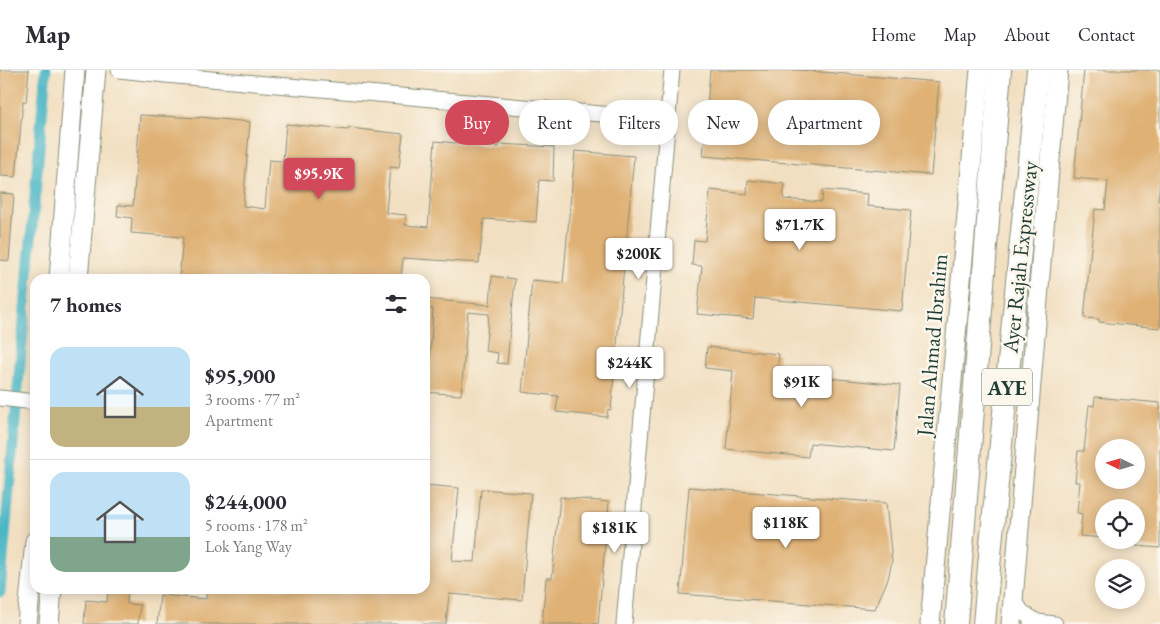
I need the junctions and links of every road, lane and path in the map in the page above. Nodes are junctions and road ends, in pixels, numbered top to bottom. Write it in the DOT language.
graph roads {
  1 [pos="75,70"];
  2 [pos="96,70"];
  3 [pos="119,70"];
  4 [pos="672,70"];
  5 [pos="980,70"];
  6 [pos="1000,70"];
  7 [pos="1038,70"];
  8 [pos="1058,70"];
  9 [pos="670,100"];
  10 [pos="600,114"];
  11 [pos="666,145"];
  12 [pos="59,274"];
  13 [pos="78,274"];
  14 [pos="0,398"];
  15 [pos="30,401"];
  16 [pos="30,593"];
  17 [pos="52,594"];
  18 [pos="1013,599"];
  19 [pos="1034,623"];
  20 [pos="27,624"];
  21 [pos="49,624"];
  22 [pos="624,624"];
  23 [pos="930,624"];
  24 [pos="956,624"];
  25 [pos="984,624"];
  26 [pos="1010,624"];
  27 [pos="1055,624"];
  1 -- 12 [label="main road"];
  2 -- 13 [label="main road"];
  3 -- 10 [label="street"];
  4 -- 9 [label="street"];
  5 -- 23 [label="main road, Jalan Ahmad Ibrahim"];
  6 -- 24 [label="highway, Ayer Rajah Expressway / AYE"];
  7 -- 25 [label="highway, Ayer Rajah Expressway / AYE"];
  8 -- 18 [label="main road"];
  11 -- 22 [label="street"];
  14 -- 15 [label="street"];
  16 -- 20 [label="main road"];
  17 -- 21 [label="main road"];
  18 -- 19 [label="street"];
  18 -- 26 [label="main road"];
  19 -- 27 [label="street"];
}
